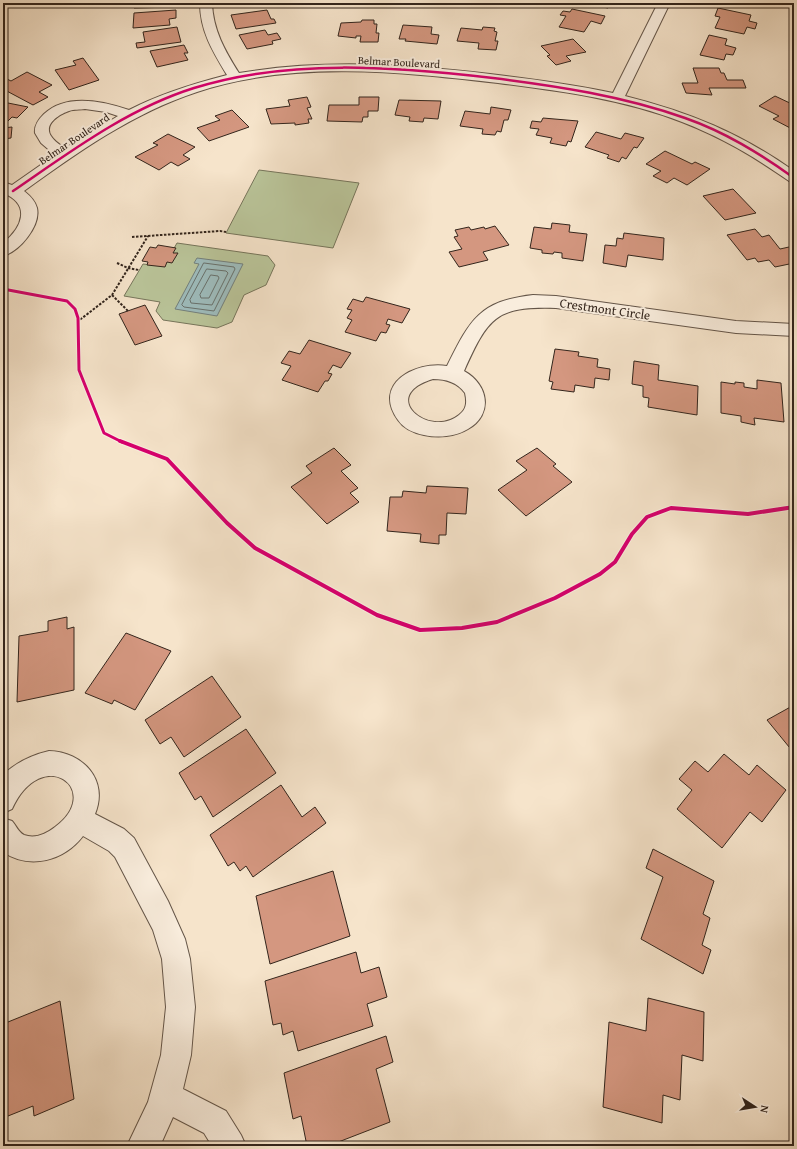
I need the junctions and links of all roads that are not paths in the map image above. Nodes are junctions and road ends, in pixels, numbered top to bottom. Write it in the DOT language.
graph roads {
  1 [pos="206,3"];
  2 [pos="664,3"];
  3 [pos="235,78"];
  4 [pos="617,99"];
  5 [pos="128,115"];
  6 [pos="64,156"];
  7 [pos="794,178"];
  8 [pos="8,189"];
  9 [pos="3,251"];
  10 [pos="794,330"];
  11 [pos="453,374"];
  12 [pos="3,800"];
  13 [pos="80,820"];
  14 [pos="3,831"];
  15 [pos="165,1096"];
  16 [pos="143,1146"];
  17 [pos="230,1146"];
  1 -- 3 [label="street"];
  2 -- 4 [label="street"];
  3 -- 4 [label="street, Belmar Boulevard"];
  3 -- 5 [label="street, Belmar Boulevard"];
  4 -- 7 [label="street, Belmar Boulevard"];
  5 -- 6 [label="street, Belmar Boulevard"];
  5 -- 6 [label="street, Belmar Boulevard"];
  6 -- 8 [label="street, Belmar Boulevard"];
  8 -- 9 [label="street"];
  10 -- 11 [label="street, Crestmont Circle"];
  12 -- 13 [label="street"];
  13 -- 14 [label="street"];
  13 -- 15 [label="street"];
  15 -- 16 [label="street"];
  15 -- 17 [label="street"];
}
